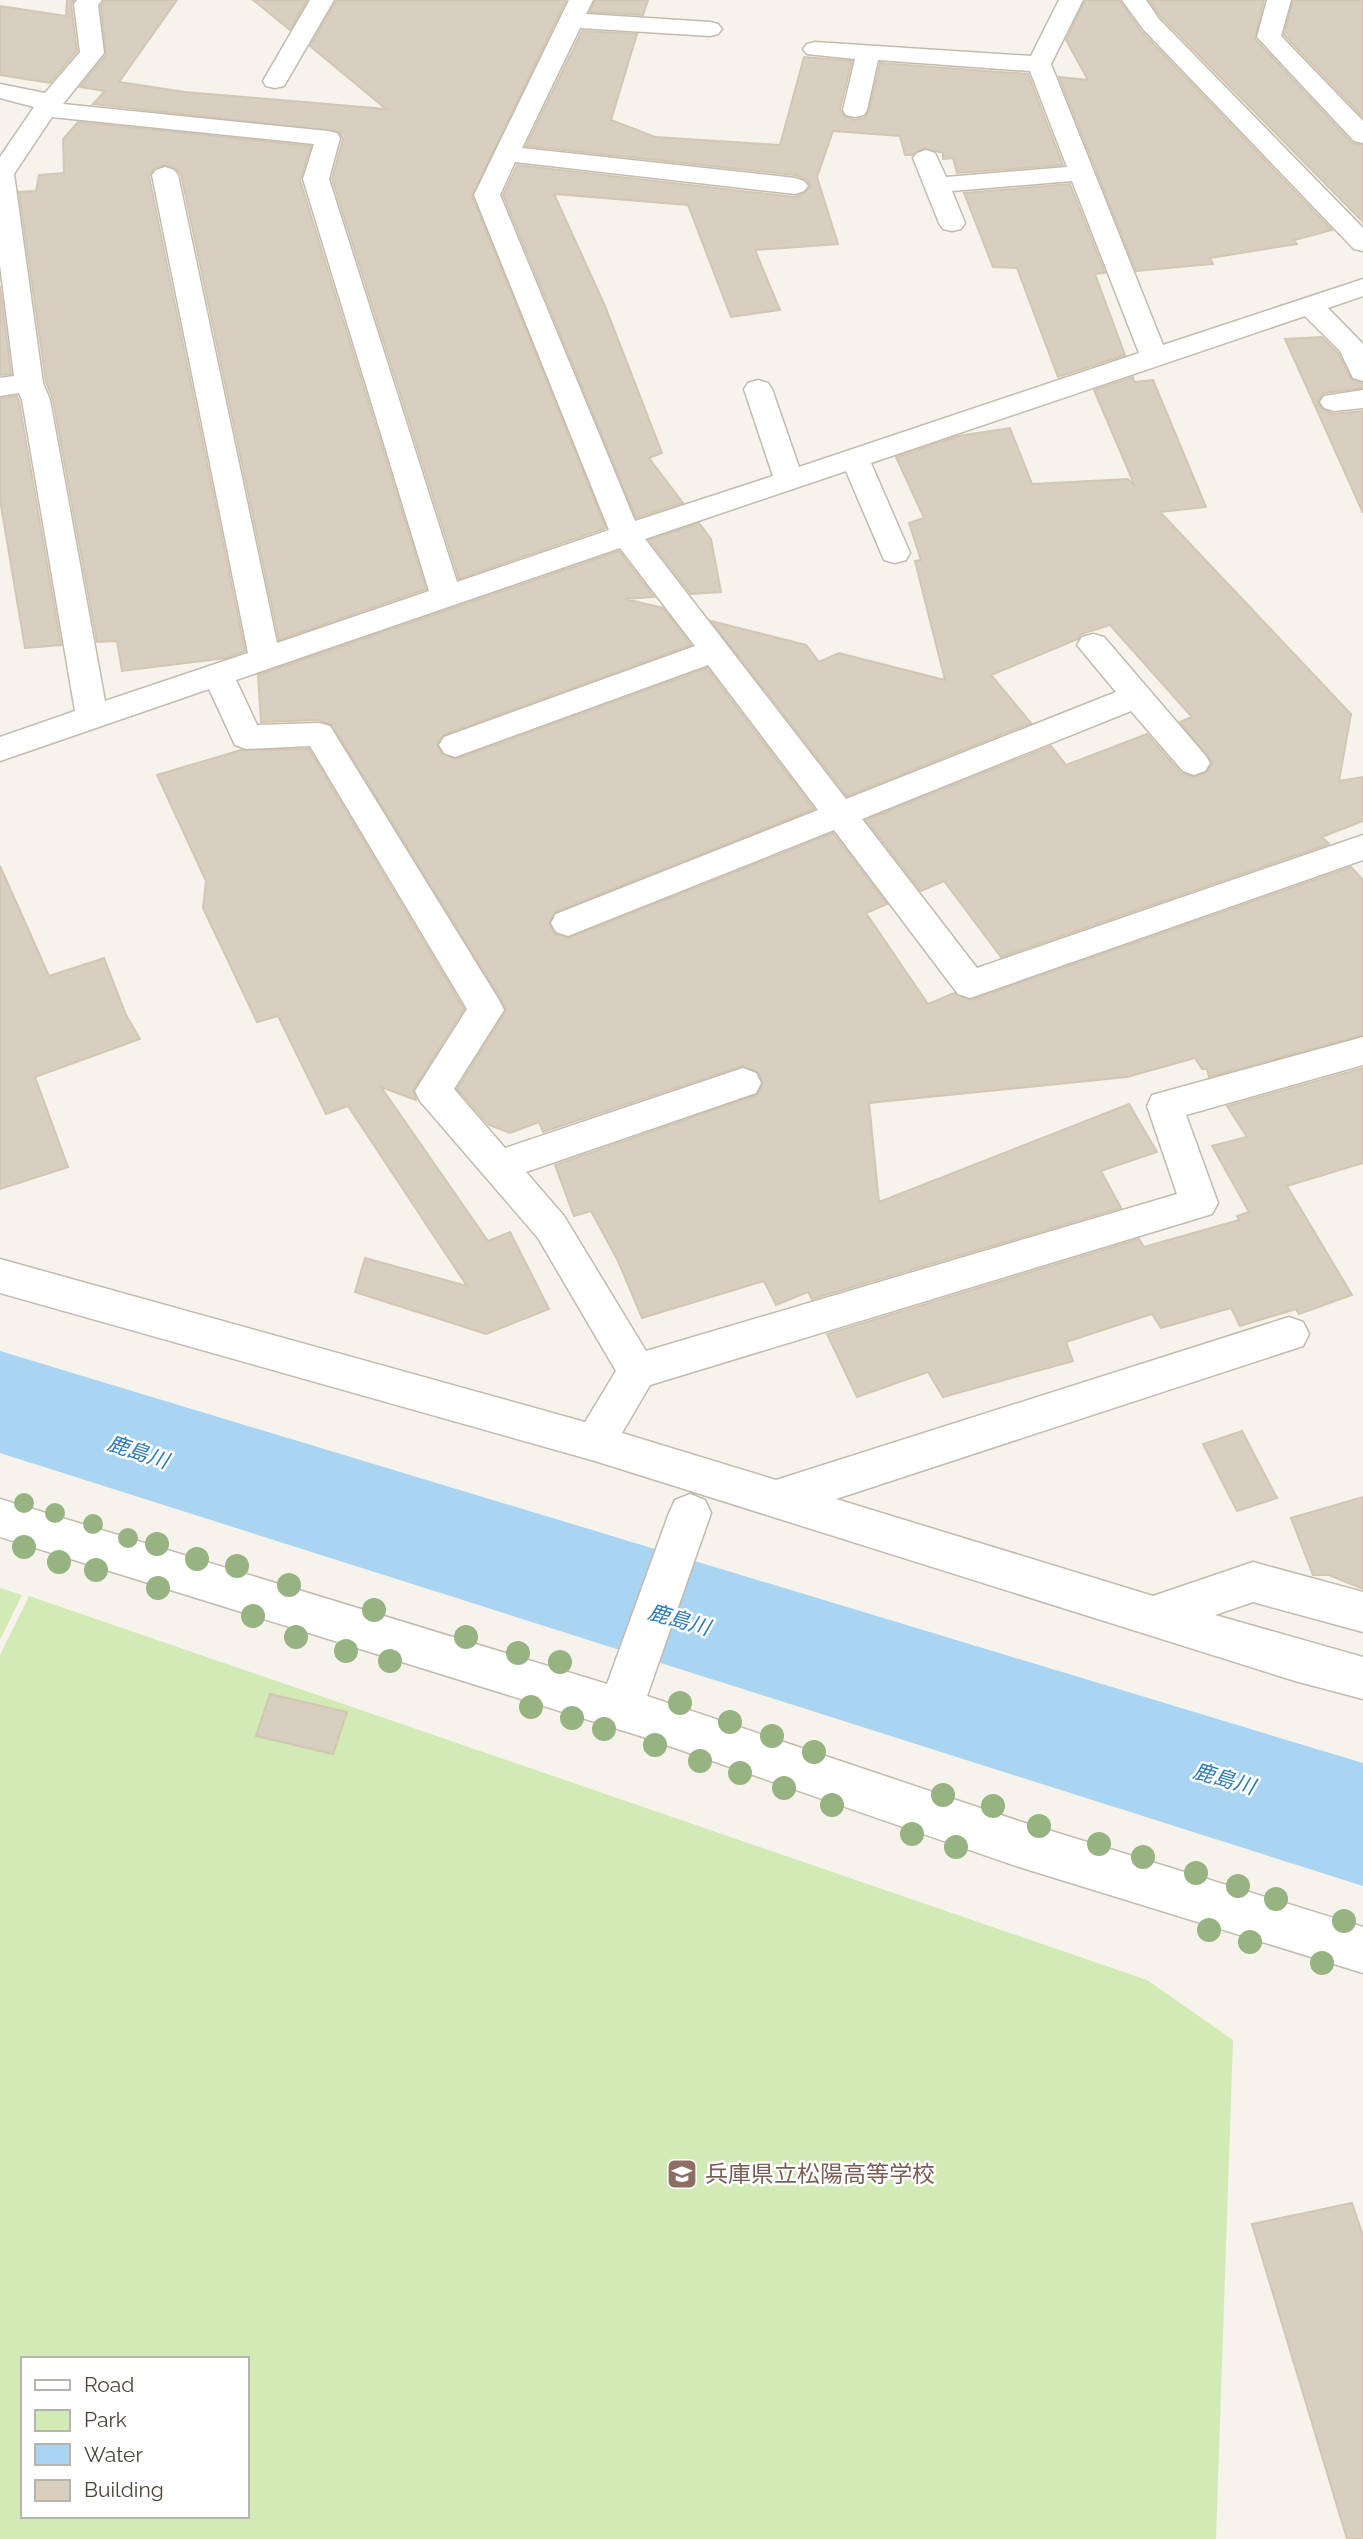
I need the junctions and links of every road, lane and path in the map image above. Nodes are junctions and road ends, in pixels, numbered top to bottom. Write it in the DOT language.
graph roads {
  1 [pos="60,0"];
  2 [pos="322,0"];
  3 [pos="1071,0"];
  4 [pos="1134,0"];
  5 [pos="1279,0"];
  6 [pos="88,2"];
  7 [pos="576,10"];
  8 [pos="710,29"];
  9 [pos="815,49"];
  10 [pos="868,53"];
  11 [pos="1039,64"];
  12 [pos="275,81"];
  13 [pos="0,91"];
  14 [pos="48,105"];
  15 [pos="855,110"];
  16 [pos="1363,136"];
  17 [pos="507,154"];
  18 [pos="926,158"];
  19 [pos="1082,173"];
  20 [pos="165,175"];
  21 [pos="795,186"];
  22 [pos="937,186"];
  23 [pos="952,223"];
  24 [pos="1363,243"];
  25 [pos="1363,287"];
  26 [pos="1310,305"];
  27 [pos="1155,359"];
  28 [pos="1363,372"];
  29 [pos="14,385"];
  30 [pos="758,389"];
  31 [pos="1363,399"];
  32 [pos="1334,402"];
  33 [pos="855,459"];
  34 [pos="789,481"];
  35 [pos="626,535"];
  36 [pos="895,553"];
  37 [pos="446,596"];
  38 [pos="1093,645"];
  39 [pos="714,651"];
  40 [pos="265,658"];
  41 [pos="218,675"];
  42 [pos="1137,696"];
  43 [pos="92,718"];
  44 [pos="455,745"];
  45 [pos="0,749"];
  46 [pos="1194,762"];
  47 [pos="842,816"];
  48 [pos="1363,847"];
  49 [pos="568,923"];
  50 [pos="1363,1051"];
  51 [pos="743,1083"];
  52 [pos="498,1166"];
  53 [pos="0,1276"];
  54 [pos="1289,1334"];
  55 [pos="637,1371"];
  56 [pos="595,1443"];
  57 [pos="777,1499"];
  58 [pos="691,1513"];
  59 [pos="0,1518"];
  60 [pos="1363,1612"];
  61 [pos="1153,1616"];
  62 [pos="1363,1678"];
  63 [pos="620,1709"];
  64 [pos="1363,1950"];
  1 -- 6 [label="street"];
  2 -- 12 [label="street"];
  3 -- 11 [label="street"];
  4 -- 24 [label="street"];
  5 -- 16 [label="street"];
  6 -- 14 [label="street"];
  7 -- 8 [label="street"];
  7 -- 17 [label="street"];
  9 -- 10 [label="street"];
  10 -- 11 [label="street"];
  10 -- 15 [label="street"];
  11 -- 19 [label="street"];
  13 -- 14 [label="street"];
  14 -- 29 [label="street"];
  14 -- 37 [label="street"];
  17 -- 21 [label="street"];
  17 -- 35 [label="street"];
  18 -- 22 [label="street"];
  19 -- 22 [label="street"];
  19 -- 27 [label="street"];
  20 -- 40 [label="street"];
  22 -- 23 [label="street"];
  25 -- 26 [label="street"];
  26 -- 27 [label="street"];
  26 -- 28 [label="street"];
  27 -- 33 [label="street"];
  29 -- 43 [label="street"];
  30 -- 34 [label="street"];
  31 -- 32 [label="street"];
  33 -- 34 [label="street"];
  33 -- 36 [label="street"];
  34 -- 35 [label="street"];
  35 -- 37 [label="street"];
  35 -- 39 [label="street"];
  37 -- 40 [label="street"];
  38 -- 42 [label="street"];
  39 -- 44 [label="street"];
  39 -- 47 [label="street"];
  40 -- 41 [label="street"];
  41 -- 43 [label="street"];
  41 -- 52 [label="street"];
  42 -- 46 [label="street"];
  42 -- 47 [label="street"];
  43 -- 45 [label="street"];
  47 -- 48 [label="street"];
  47 -- 49 [label="street"];
  50 -- 55 [label="street"];
  51 -- 52 [label="street"];
  52 -- 55 [label="street"];
  53 -- 56 [label="street"];
  54 -- 57 [label="street"];
  55 -- 56 [label="street"];
  56 -- 57 [label="street"];
  57 -- 61 [label="street"];
  58 -- 63 [label="street"];
  59 -- 63 [label="street"];
  60 -- 61 [label="street"];
  61 -- 62 [label="street"];
  63 -- 64 [label="street"];
}
